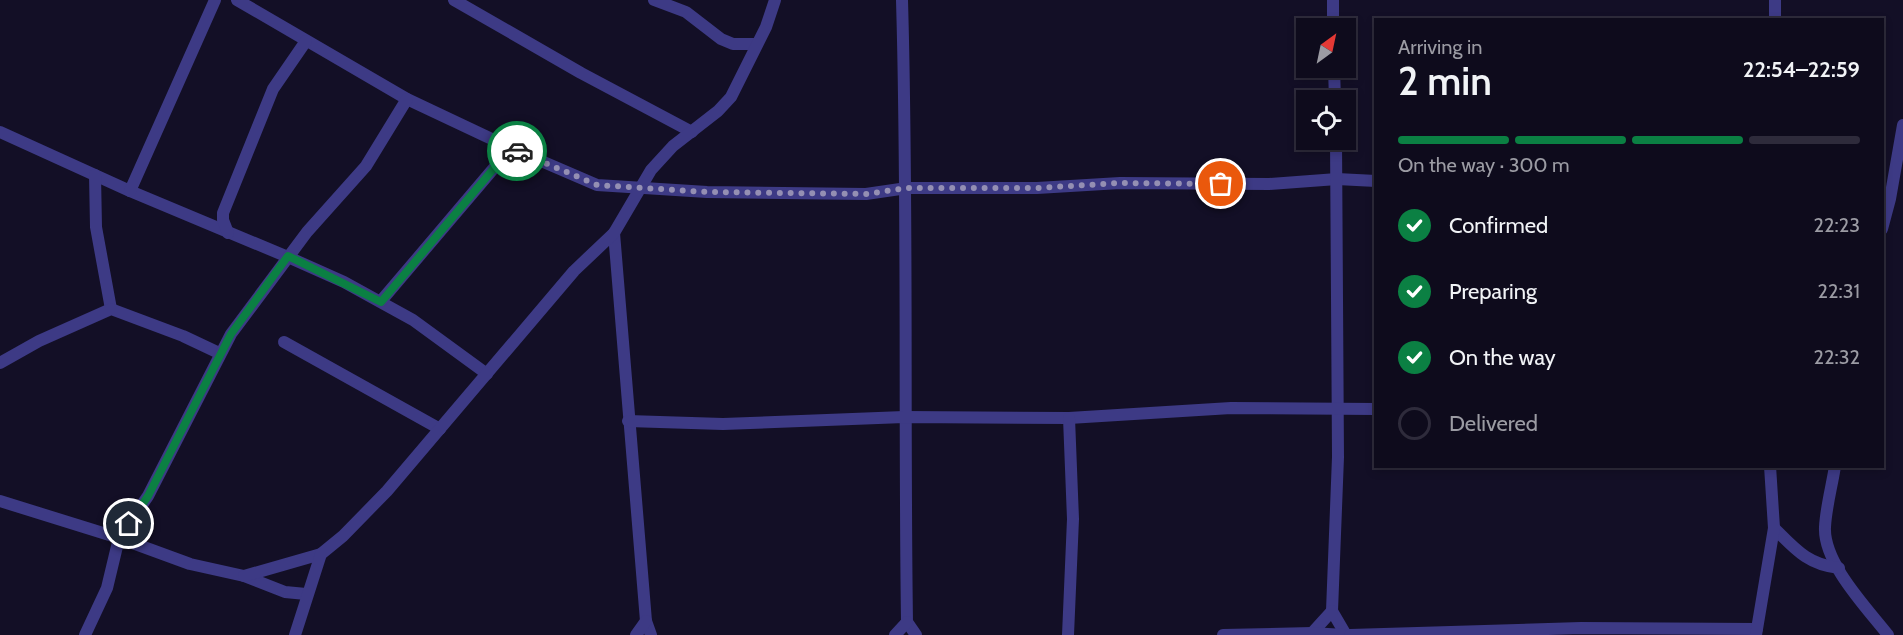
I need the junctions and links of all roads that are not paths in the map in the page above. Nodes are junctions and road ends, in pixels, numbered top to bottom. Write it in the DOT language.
graph roads {
  1 [pos="214,0"];
  2 [pos="237,0"];
  3 [pos="454,0"];
  4 [pos="654,0"];
  5 [pos="775,0"];
  6 [pos="902,0"];
  7 [pos="1334,0"];
  8 [pos="1775,0"];
  9 [pos="1333,18"];
  10 [pos="1775,18"];
  11 [pos="306,41"];
  12 [pos="757,44"];
  13 [pos="407,99"];
  14 [pos="1903,125"];
  15 [pos="0,132"];
  16 [pos="692,132"];
  17 [pos="511,148"];
  18 [pos="1336,150"];
  19 [pos="95,175"];
  20 [pos="1337,178"];
  21 [pos="1374,181"];
  22 [pos="639,188"];
  23 [pos="907,188"];
  24 [pos="130,191"];
  25 [pos="1892,199"];
  26 [pos="1884,223"];
  27 [pos="228,233"];
  28 [pos="614,233"];
  29 [pos="288,256"];
  30 [pos="381,302"];
  31 [pos="111,309"];
  32 [pos="284,342"];
  33 [pos="219,353"];
  34 [pos="0,363"];
  35 [pos="487,375"];
  36 [pos="1337,409"];
  37 [pos="1374,409"];
  38 [pos="904,417"];
  39 [pos="1069,418"];
  40 [pos="628,421"];
  41 [pos="440,429"];
  42 [pos="1770,468"];
  43 [pos="1835,468"];
  44 [pos="0,501"];
  45 [pos="1774,528"];
  46 [pos="119,538"];
  47 [pos="321,554"];
  48 [pos="1839,568"];
  49 [pos="244,576"];
  50 [pos="306,594"];
  51 [pos="1332,611"];
  52 [pos="646,621"];
  53 [pos="907,622"];
  54 [pos="1757,632"];
  55 [pos="1312,633"];
  56 [pos="1441,633"];
  57 [pos="85,635"];
  58 [pos="295,635"];
  59 [pos="636,635"];
  60 [pos="651,635"];
  61 [pos="895,635"];
  62 [pos="916,635"];
  63 [pos="1068,635"];
  64 [pos="1223,635"];
  65 [pos="1347,635"];
  66 [pos="1888,635"];
  1 -- 24 [label="street"];
  2 -- 11 [label="street"];
  3 -- 16 [label="street"];
  4 -- 12 [label="street"];
  5 -- 12 [label="street"];
  6 -- 23 [label="street"];
  7 -- 9 [label="street"];
  8 -- 10 [label="street"];
  11 -- 13 [label="street"];
  11 -- 27 [label="street"];
  12 -- 16 [label="street"];
  13 -- 17 [label="street"];
  13 -- 29 [label="street"];
  14 -- 25 [label="street"];
  15 -- 19 [label="street"];
  16 -- 22 [label="street"];
  17 -- 22 [label="street"];
  17 -- 30 [label="street"];
  18 -- 20 [label="street"];
  19 -- 24 [label="street"];
  19 -- 31 [label="street"];
  20 -- 21 [label="street"];
  20 -- 23 [label="street"];
  20 -- 36 [label="street"];
  22 -- 23 [label="street"];
  22 -- 28 [label="street"];
  23 -- 38 [label="street"];
  24 -- 27 [label="street"];
  25 -- 26 [label="street"];
  27 -- 29 [label="street"];
  28 -- 35 [label="street"];
  28 -- 40 [label="street"];
  29 -- 30 [label="street"];
  29 -- 33 [label="street"];
  30 -- 35 [label="street"];
  31 -- 33 [label="street"];
  31 -- 34 [label="street"];
  32 -- 41 [label="street"];
  33 -- 46 [label="street"];
  35 -- 41 [label="street"];
  36 -- 37 [label="street"];
  36 -- 39 [label="street"];
  36 -- 51 [label="street"];
  38 -- 39 [label="street"];
  38 -- 40 [label="street"];
  38 -- 53 [label="street"];
  39 -- 63 [label="street"];
  40 -- 52 [label="street"];
  41 -- 47 [label="street"];
  42 -- 45 [label="street"];
  43 -- 48 [label="street"];
  44 -- 46 [label="street"];
  45 -- 48 [label="street"];
  45 -- 54 [label="street"];
  46 -- 49 [label="street"];
  46 -- 57 [label="street"];
  47 -- 49 [label="street"];
  47 -- 50 [label="street"];
  48 -- 66 [label="street"];
  49 -- 50 [label="street"];
  50 -- 58 [label="street"];
  51 -- 55 [label="street"];
  51 -- 65 [label="street"];
  52 -- 59 [label="street"];
  52 -- 60 [label="street"];
  53 -- 61 [label="street"];
  53 -- 62 [label="street"];
  54 -- 56 [label="street"];
  55 -- 64 [label="street"];
  55 -- 65 [label="street"];
  56 -- 65 [label="street"];
}
